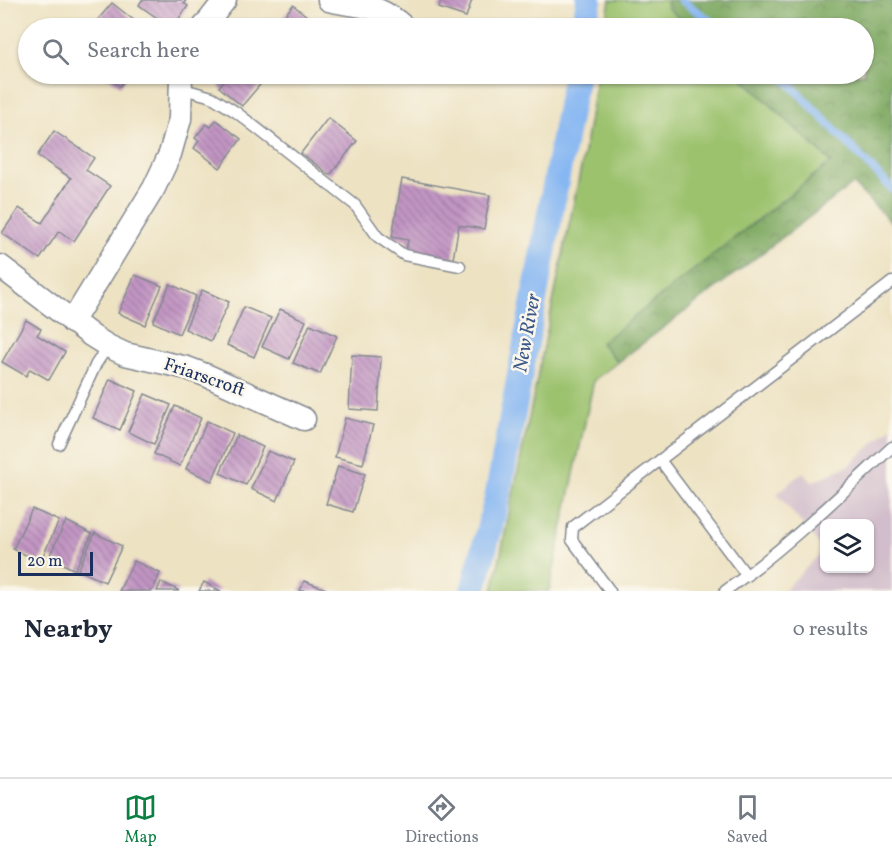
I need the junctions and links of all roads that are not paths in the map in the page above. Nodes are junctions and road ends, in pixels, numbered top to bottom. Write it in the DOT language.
graph roads {
  1 [pos="225,0"];
  2 [pos="328,0"];
  3 [pos="383,5"];
  4 [pos="211,18"];
  5 [pos="395,18"];
  6 [pos="181,84"];
  7 [pos="187,84"];
  8 [pos="0,266"];
  9 [pos="460,266"];
  10 [pos="892,282"];
  11 [pos="72,322"];
  12 [pos="108,346"];
  13 [pos="304,419"];
  14 [pos="59,444"];
  15 [pos="892,447"];
  16 [pos="660,460"];
  17 [pos="747,576"];
  18 [pos="601,579"];
  19 [pos="597,591"];
  20 [pos="610,591"];
  21 [pos="726,591"];
  22 [pos="739,591"];
  1 -- 4 [label="street"];
  2 -- 3 [label="street"];
  3 -- 5 [label="street"];
  6 -- 11 [label="street"];
  7 -- 9 [label="lane"];
  8 -- 11 [label="street, Friarscroft"];
  10 -- 16 [label="lane"];
  11 -- 12 [label="street, Friarscroft"];
  12 -- 13 [label="street, Friarscroft"];
  12 -- 14 [label="lane"];
  15 -- 17 [label="lane"];
  16 -- 17 [label="lane"];
  16 -- 18 [label="lane"];
  17 -- 21 [label="lane"];
  17 -- 22 [label="lane"];
  18 -- 19 [label="lane"];
  18 -- 20 [label="lane"];
}
